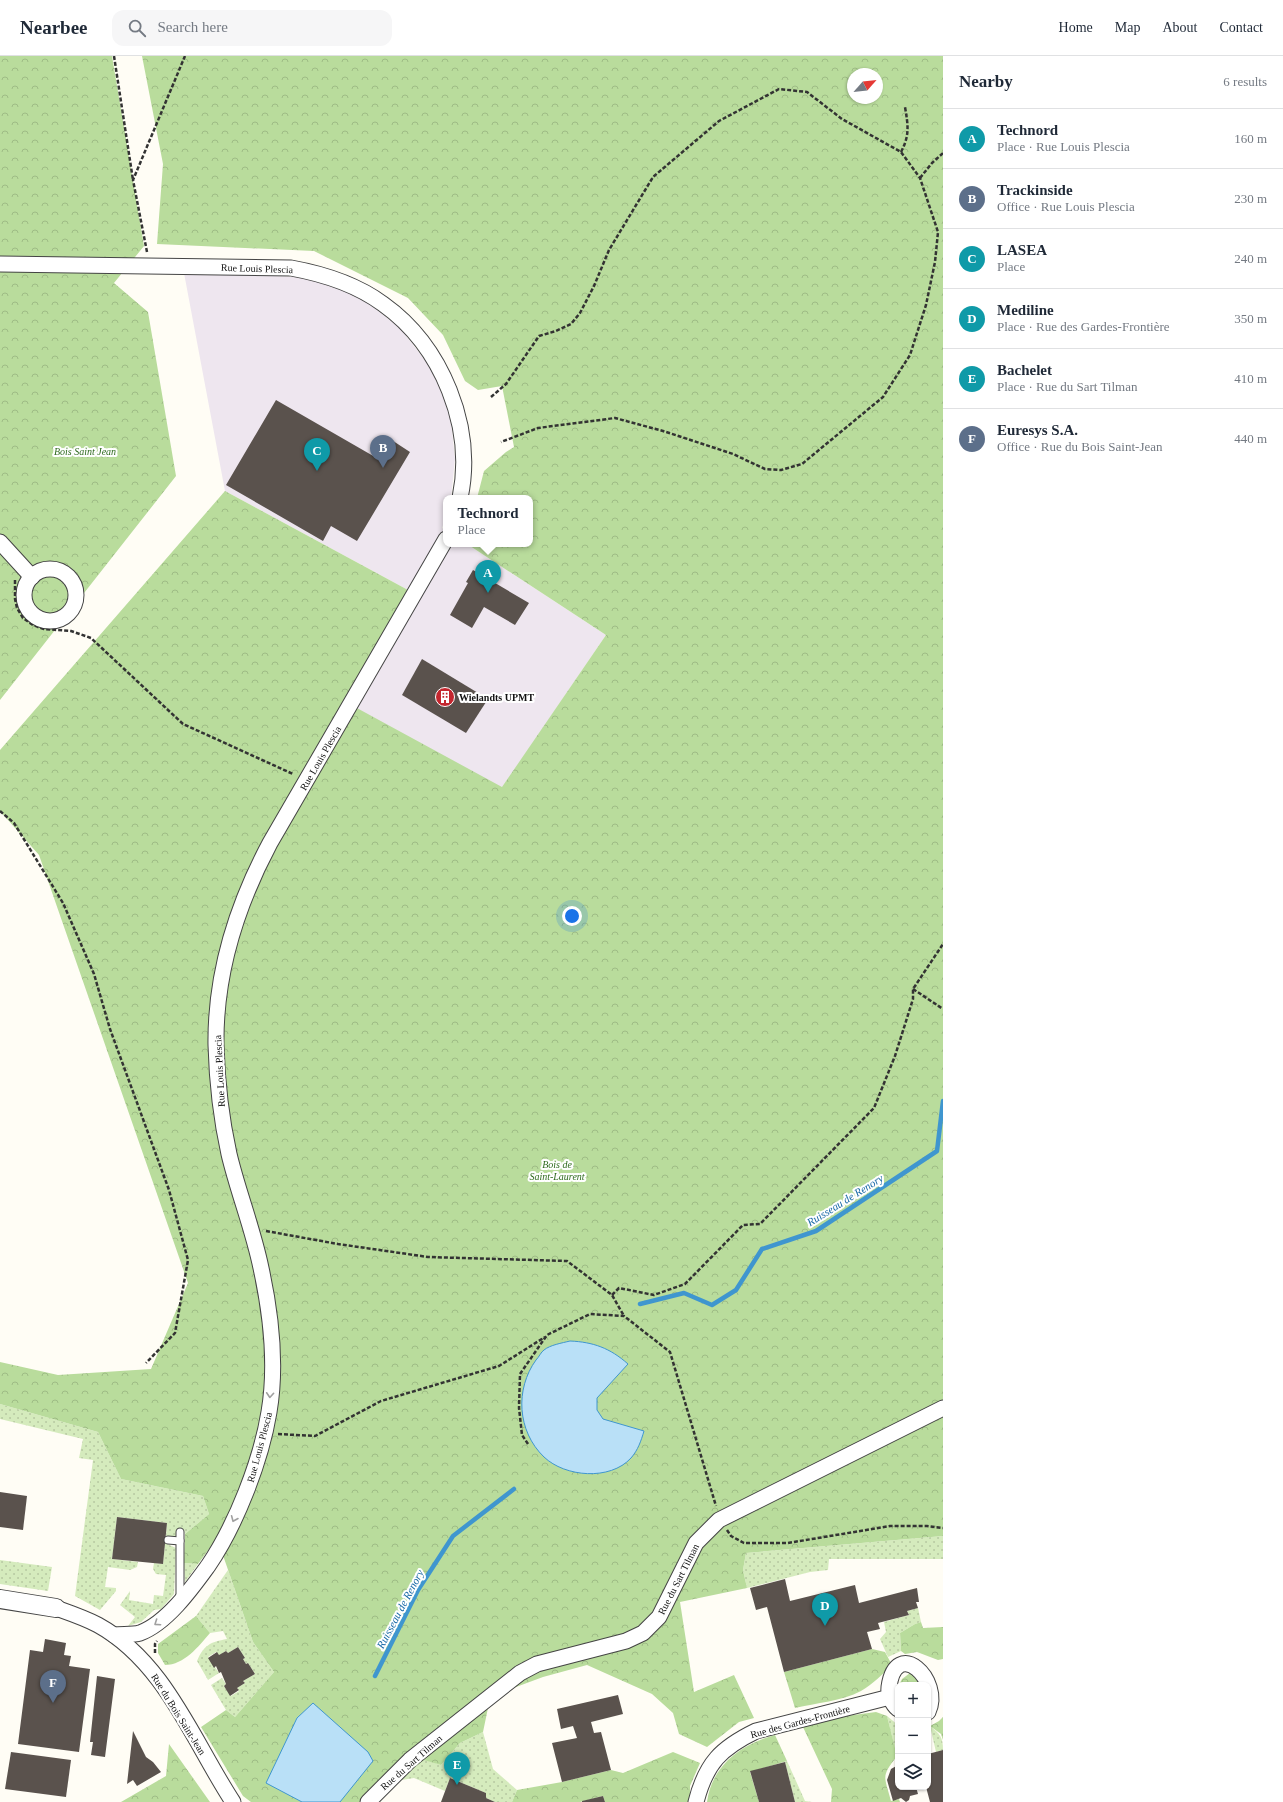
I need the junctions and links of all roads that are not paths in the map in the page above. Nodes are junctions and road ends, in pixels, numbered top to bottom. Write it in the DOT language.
graph roads {
  1 [pos="0,264"];
  2 [pos="460,495"];
  3 [pos="0,542"];
  4 [pos="443,544"];
  5 [pos="32,577"];
  6 [pos="943,1408"];
  7 [pos="180,1532"];
  8 [pos="168,1540"];
  9 [pos="180,1541"];
  10 [pos="0,1599"];
  11 [pos="180,1601"];
  12 [pos="56,1608"];
  13 [pos="114,1635"];
  14 [pos="894,1703"];
  15 [pos="931,1709"];
  16 [pos="233,1802"];
  17 [pos="368,1802"];
  18 [pos="696,1802"];
  1 -- 2 [label="street, Rue Louis Plescia"];
  3 -- 5 [label="street"];
  4 -- 11 [label="street, Rue Louis Plescia, one-way"];
  6 -- 17 [label="street, Rue du Sart Tilman"];
  7 -- 9 [label="lane"];
  8 -- 9 [label="lane"];
  9 -- 11 [label="lane"];
  10 -- 12 [label="street, Rue du Bois Saint-Jean"];
  11 -- 13 [label="street, Rue Louis Plescia, one-way"];
  12 -- 13 [label="street, Rue du Bois Saint-Jean"];
  13 -- 16 [label="street, Rue du Bois Saint-Jean"];
  14 -- 15 [label="street"];
  14 -- 18 [label="street, Rue des Gardes-Frontière"];
}
